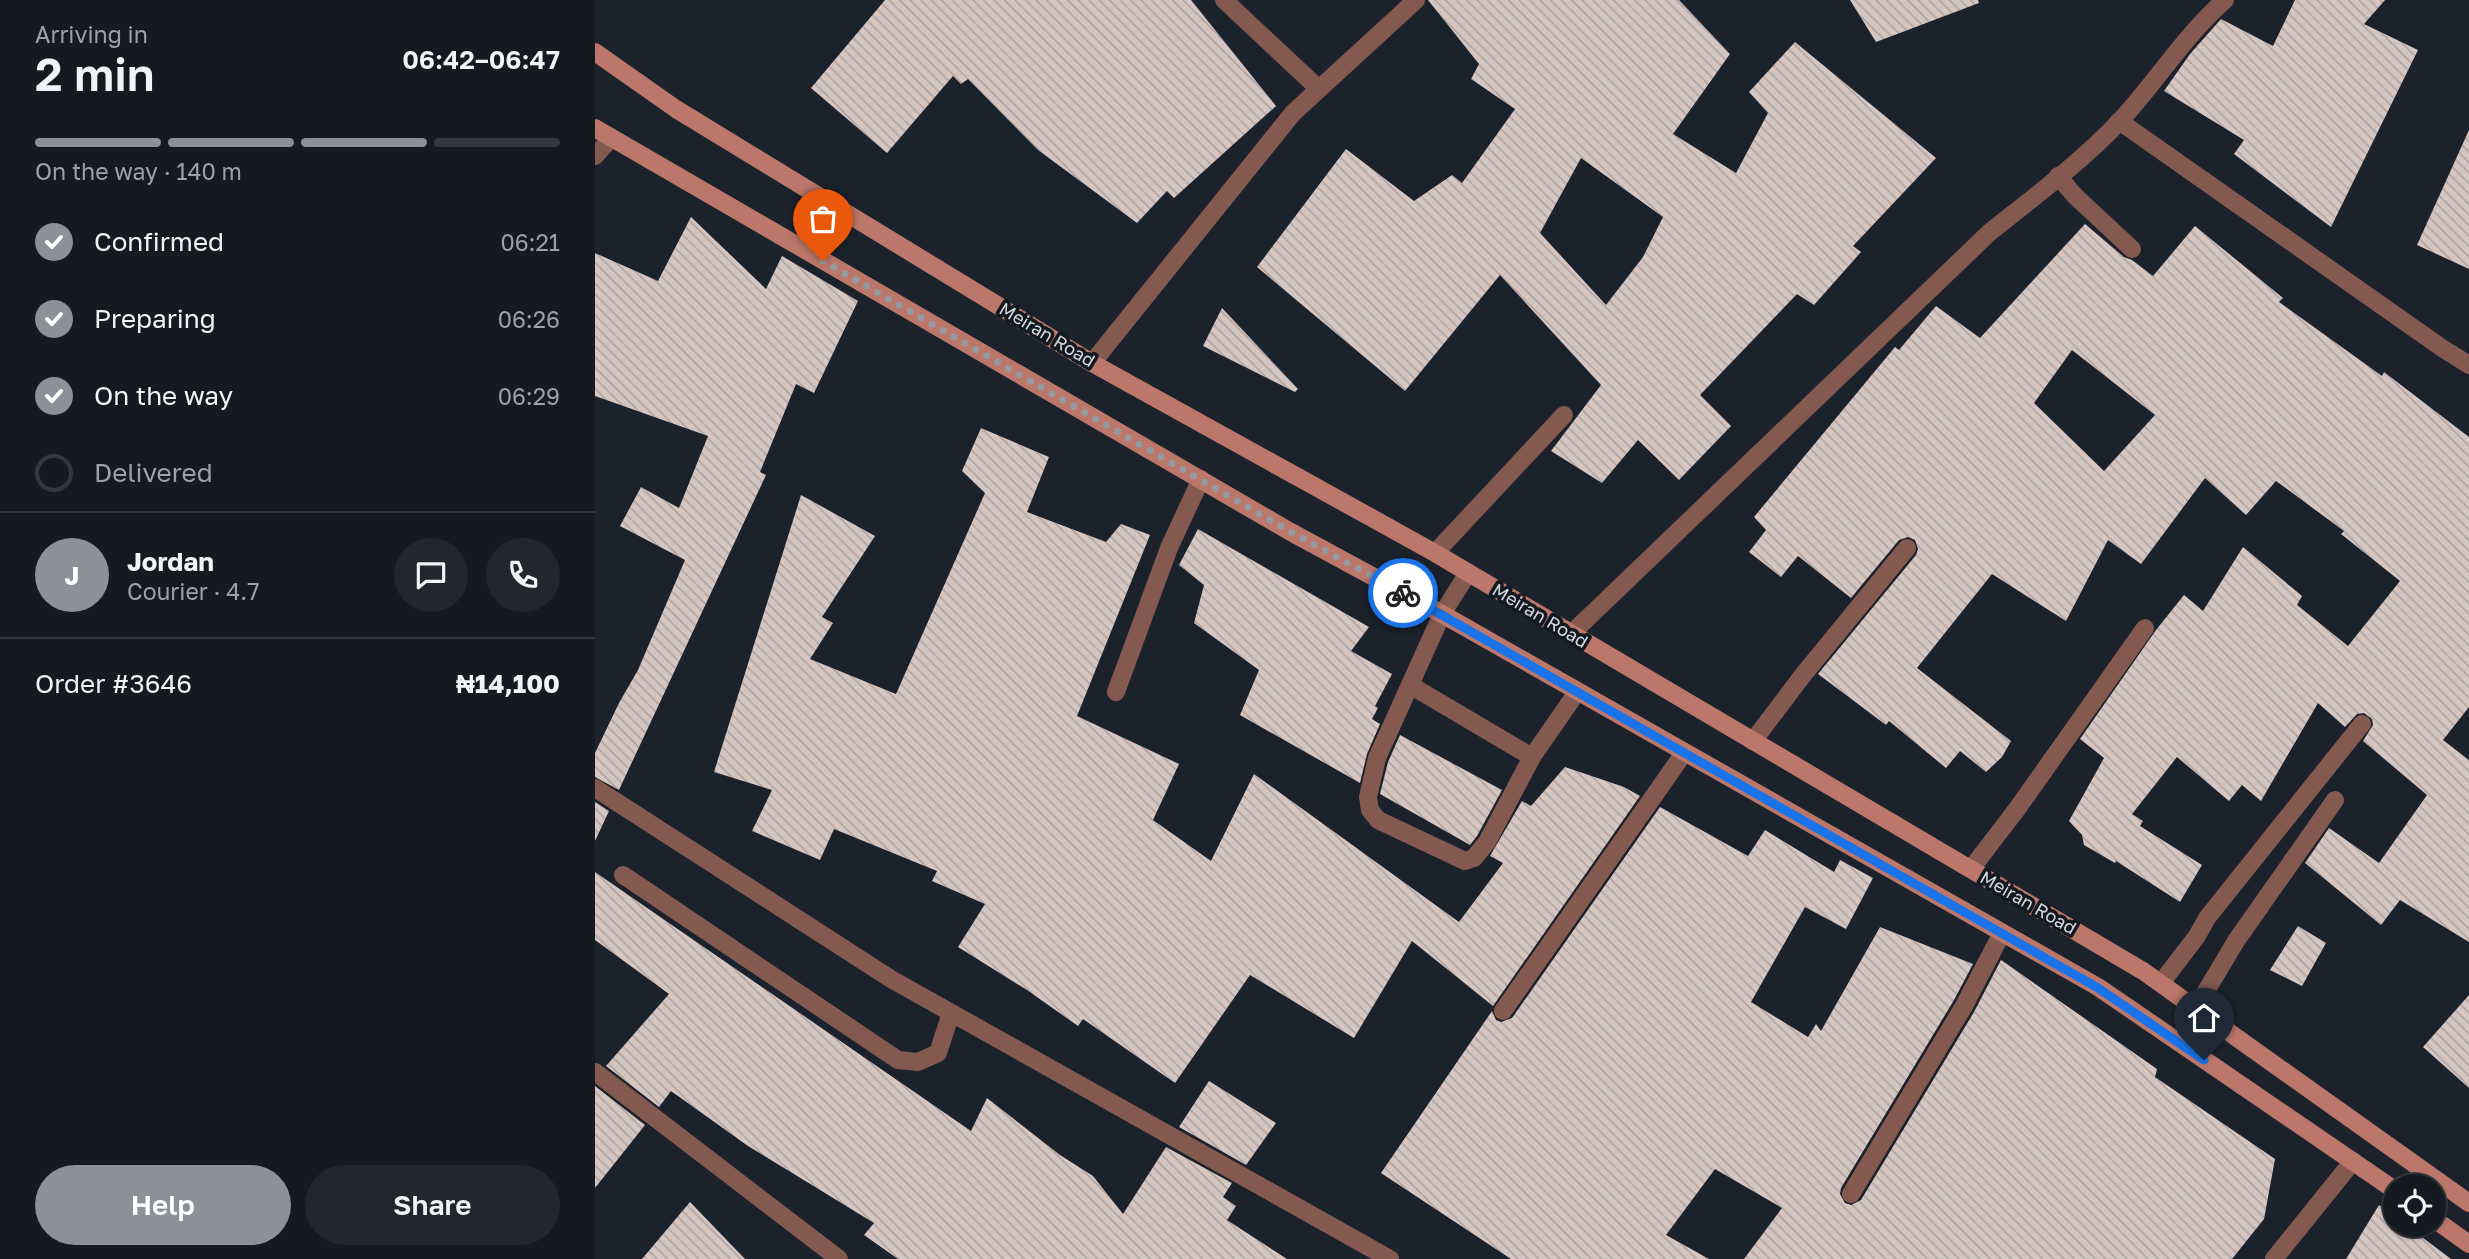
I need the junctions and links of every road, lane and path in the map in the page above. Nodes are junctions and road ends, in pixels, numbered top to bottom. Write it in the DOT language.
graph roads {
  1 [pos="1224,0"];
  2 [pos="1416,0"];
  3 [pos="2225,0"];
  4 [pos="595,52"];
  5 [pos="1319,89"];
  6 [pos="2119,121"];
  7 [pos="602,134"];
  8 [pos="595,156"];
  9 [pos="2058,176"];
  10 [pos="2132,249"];
  11 [pos="1092,363"];
  12 [pos="2469,365"];
  13 [pos="1564,415"];
  14 [pos="1201,479"];
  15 [pos="1907,548"];
  16 [pos="1435,553"];
  17 [pos="1468,573"];
  18 [pos="1442,614"];
  19 [pos="2144,628"];
  20 [pos="1571,634"];
  21 [pos="1410,685"];
  22 [pos="1116,692"];
  23 [pos="1577,692"];
  24 [pos="2362,724"];
  25 [pos="1752,741"];
  26 [pos="1683,752"];
  27 [pos="1532,757"];
  28 [pos="595,788"];
  29 [pos="2335,800"];
  30 [pos="1971,869"];
  31 [pos="623,875"];
  32 [pos="2002,933"];
  33 [pos="2161,983"];
  34 [pos="2196,1008"];
  35 [pos="1503,1011"];
  36 [pos="951,1013"];
  37 [pos="595,1072"];
  38 [pos="2353,1161"];
  39 [pos="2383,1182"];
  40 [pos="1851,1194"];
  41 [pos="2469,1203"];
  42 [pos="2446,1228"];
  43 [pos="2469,1244"];
  44 [pos="839,1259"];
  45 [pos="1390,1259"];
  46 [pos="2274,1259"];
  1 -- 5 [label="street"];
  2 -- 5 [label="street"];
  3 -- 6 [label="street"];
  4 -- 11 [label="main road, Meiran Road"];
  5 -- 11 [label="street"];
  6 -- 9 [label="street"];
  6 -- 12 [label="street"];
  7 -- 8 [label="street"];
  7 -- 14 [label="main road"];
  9 -- 10 [label="street"];
  9 -- 20 [label="street"];
  11 -- 16 [label="main road, Meiran Road"];
  13 -- 16 [label="street"];
  14 -- 18 [label="main road"];
  14 -- 22 [label="street"];
  15 -- 25 [label="street"];
  16 -- 17 [label="main road, Meiran Road"];
  17 -- 18 [label="street"];
  17 -- 20 [label="main road, Meiran Road"];
  18 -- 21 [label="street"];
  18 -- 23 [label="main road"];
  19 -- 30 [label="street"];
  20 -- 25 [label="main road, Meiran Road"];
  21 -- 27 [label="street"];
  21 -- 27 [label="street"];
  23 -- 26 [label="main road"];
  23 -- 27 [label="street"];
  24 -- 33 [label="street"];
  25 -- 30 [label="main road, Meiran Road"];
  26 -- 32 [label="main road"];
  26 -- 35 [label="street"];
  28 -- 36 [label="street"];
  29 -- 34 [label="street"];
  30 -- 33 [label="main road, Meiran Road"];
  31 -- 36 [label="street"];
  32 -- 38 [label="main road"];
  32 -- 40 [label="street"];
  33 -- 34 [label="main road, Meiran Road"];
  34 -- 41 [label="main road, Meiran Road"];
  36 -- 45 [label="street"];
  37 -- 44 [label="street"];
  38 -- 39 [label="main road"];
  38 -- 46 [label="street"];
  42 -- 43 [label="main road"];
}
